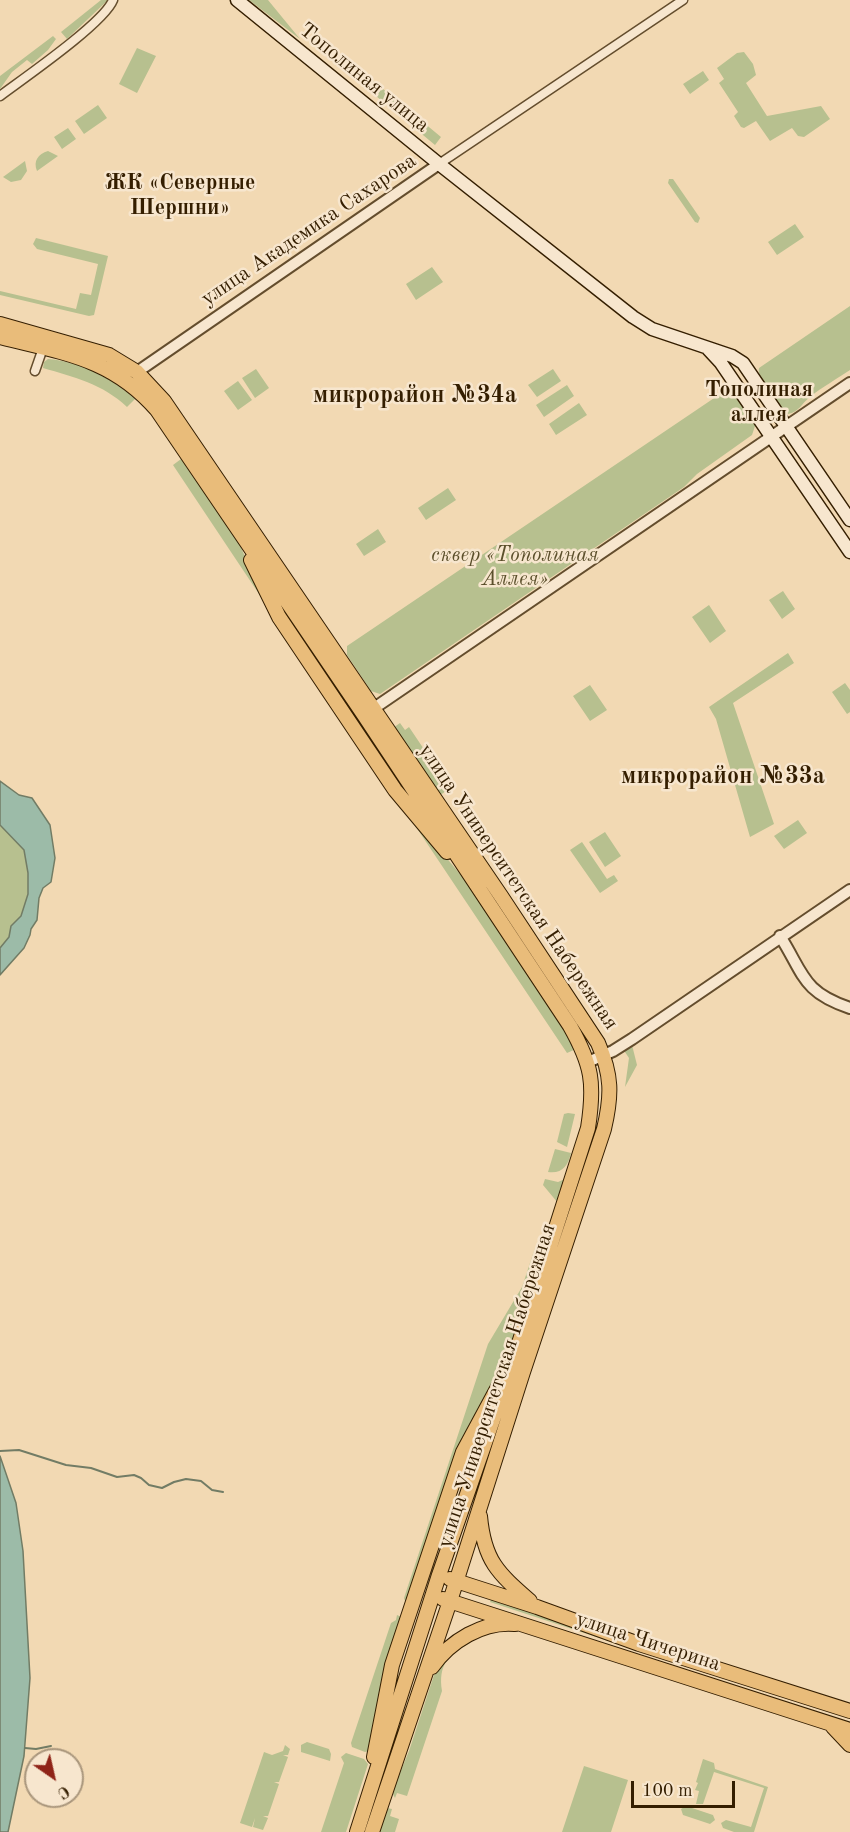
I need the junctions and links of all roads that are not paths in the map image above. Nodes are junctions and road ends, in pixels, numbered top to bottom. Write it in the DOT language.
graph roads {
  1 [pos="113,0"];
  2 [pos="237,0"];
  3 [pos="683,0"];
  4 [pos="0,96"];
  5 [pos="439,164"];
  6 [pos="0,324"];
  7 [pos="0,337"];
  8 [pos="702,345"];
  9 [pos="43,348"];
  10 [pos="35,371"];
  11 [pos="133,377"];
  12 [pos="850,383"];
  13 [pos="786,426"];
  14 [pos="771,436"];
  15 [pos="850,520"];
  16 [pos="237,527"];
  17 [pos="850,552"];
  18 [pos="369,712"];
  19 [pos="850,890"];
  20 [pos="482,891"];
  21 [pos="780,936"];
  22 [pos="850,1008"];
  23 [pos="604,1056"];
  24 [pos="588,1062"];
  25 [pos="513,1362"];
  26 [pos="480,1509"];
  27 [pos="440,1575"];
  28 [pos="456,1581"];
  29 [pos="433,1595"];
  30 [pos="450,1601"];
  31 [pos="537,1607"];
  32 [pos="532,1626"];
  33 [pos="424,1678"];
  34 [pos="850,1712"];
  35 [pos="830,1724"];
  36 [pos="850,1730"];
  37 [pos="850,1745"];
  38 [pos="357,1832"];
  39 [pos="372,1832"];
  1 -- 4 [label="street"];
  2 -- 5 [label="main road, Тополиная улица"];
  3 -- 5 [label="street, улица Академика Сахарова"];
  5 -- 8 [label="main road, Тополиная улица"];
  5 -- 11 [label="street, улица Академика Сахарова"];
  6 -- 11 [label="main road, улица Университетская Набережная"];
  7 -- 9 [label="main road, улица Университетская Набережная"];
  8 -- 13 [label="main road, Тополиная улица"];
  8 -- 14 [label="main road"];
  9 -- 10 [label="street"];
  9 -- 11 [label="main road, улица Университетская Набережная"];
  11 -- 16 [label="main road, улица Университетская Набережная"];
  11 -- 18 [label="main road, улица Университетская Набережная"];
  12 -- 13 [label="street"];
  13 -- 14 [label="street"];
  13 -- 15 [label="main road, Тополиная улица"];
  14 -- 17 [label="main road"];
  14 -- 18 [label="street"];
  16 -- 18 [label="main road, улица Университетская Набережная"];
  16 -- 20 [label="main road"];
  18 -- 20 [label="main road, улица Университетская Набережная"];
  18 -- 23 [label="main road, улица Университетская Набережная"];
  19 -- 21 [label="street"];
  20 -- 24 [label="main road, улица Университетская Набережная"];
  21 -- 22 [label="street"];
  21 -- 23 [label="street"];
  23 -- 24 [label="street"];
  23 -- 26 [label="main road, улица Университетская Набережная"];
  24 -- 25 [label="main road, улица Университетская Набережная"];
  25 -- 27 [label="main road, улица Университетская Набережная"];
  25 -- 38 [label="main road"];
  26 -- 28 [label="main road, улица Университетская Набережная"];
  26 -- 31 [label="main road"];
  27 -- 28 [label="main road, улица Чичерина"];
  27 -- 29 [label="main road, улица Университетская Набережная"];
  28 -- 30 [label="main road, улица Университетская Набережная"];
  28 -- 31 [label="main road, улица Чичерина"];
  29 -- 30 [label="main road, улица Чичерина"];
  29 -- 38 [label="main road, улица Университетская Набережная"];
  30 -- 32 [label="main road, улица Чичерина"];
  30 -- 33 [label="main road, улица Университетская Набережная"];
  31 -- 34 [label="main road, улица Чичерина"];
  32 -- 33 [label="main road"];
  32 -- 35 [label="main road, улица Чичерина"];
  33 -- 39 [label="main road, улица Университетская Набережная"];
  35 -- 36 [label="main road, улица Чичерина"];
  35 -- 37 [label="main road"];
}
